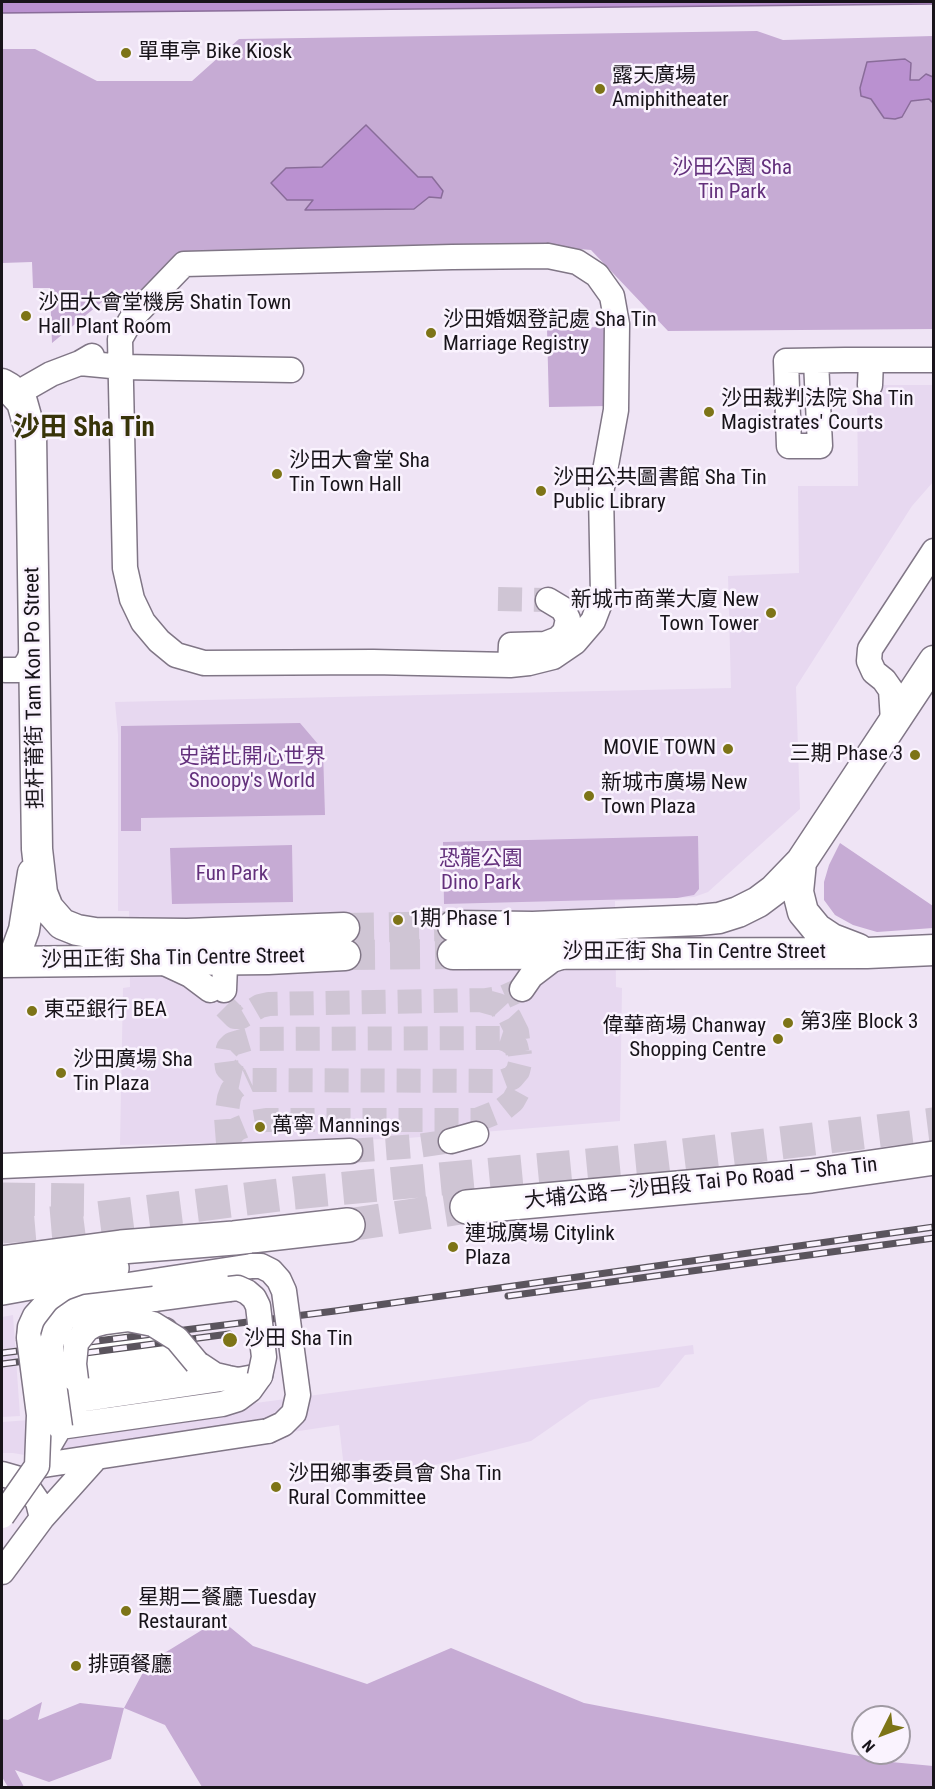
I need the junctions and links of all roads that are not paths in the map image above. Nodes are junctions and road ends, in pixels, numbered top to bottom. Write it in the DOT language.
graph roads {
  1 [pos="120,339"];
  2 [pos="933,360"];
  3 [pos="816,361"];
  4 [pos="871,361"];
  5 [pos="80,363"];
  6 [pos="122,367"];
  7 [pos="291,370"];
  8 [pos="870,385"];
  9 [pos="9,389"];
  10 [pos="933,551"];
  11 [pos="548,600"];
  12 [pos="34,645"];
  13 [pos="933,661"];
  14 [pos="510,665"];
  15 [pos="5,670"];
  16 [pos="893,721"];
  17 [pos="37,849"];
  18 [pos="801,862"];
  19 [pos="116,934"];
  20 [pos="345,942"];
  21 [pos="226,946"];
  22 [pos="933,950"];
  23 [pos="573,953"];
  24 [pos="867,953"];
  25 [pos="160,961"];
  26 [pos="4,962"];
  27 [pos="522,989"];
  28 [pos="476,1134"];
  29 [pos="451,1140"];
  30 [pos="350,1151"];
  31 [pos="933,1158"];
  32 [pos="2,1166"];
  33 [pos="467,1207"];
  34 [pos="348,1225"];
  35 [pos="234,1238"];
  36 [pos="2,1263"];
  37 [pos="2,1288"];
  38 [pos="192,1355"];
  39 [pos="76,1372"];
  40 [pos="260,1376"];
  41 [pos="228,1378"];
  42 [pos="60,1427"];
  43 [pos="94,1460"];
  44 [pos="37,1466"];
  45 [pos="2,1474"];
  46 [pos="2,1516"];
  47 [pos="42,1518"];
  48 [pos="3,1565"];
  1 -- 5 [label="street"];
  1 -- 6 [label="street"];
  1 -- 14 [label="street"];
  2 -- 4 [label="street"];
  3 -- 4 [label="street"];
  4 -- 8 [label="street"];
  5 -- 6 [label="street"];
  5 -- 9 [label="street"];
  6 -- 7 [label="street"];
  6 -- 14 [label="street"];
  9 -- 12 [label="main road, 担杆莆街 Tam Kon Po Street"];
  10 -- 16 [label="street"];
  11 -- 14 [label="street"];
  12 -- 15 [label="street"];
  12 -- 17 [label="main road, 担杆莆街 Tam Kon Po Street"];
  13 -- 16 [label="main road, 沙田正街 Sha Tin Centre Street"];
  16 -- 18 [label="main road, 沙田正街 Sha Tin Centre Street"];
  17 -- 19 [label="main road, 担杆莆街 Tam Kon Po Street"];
  17 -- 26 [label="main road"];
  18 -- 23 [label="main road, 沙田正街 Sha Tin Centre Street"];
  18 -- 24 [label="main road"];
  19 -- 21 [label="main road, 沙田正街 Sha Tin Centre Street"];
  20 -- 21 [label="main road, 沙田正街 Sha Tin Centre Street"];
  21 -- 25 [label="main road, 沙田正街 Sha Tin Centre Street"];
  21 -- 25 [label="street"];
  22 -- 24 [label="main road, 沙田正街 Sha Tin Centre Street"];
  23 -- 24 [label="main road, 沙田正街 Sha Tin Centre Street"];
  23 -- 27 [label="street"];
  25 -- 26 [label="main road, 沙田正街 Sha Tin Centre Street"];
  28 -- 29 [label="street"];
  30 -- 32 [label="street"];
  31 -- 33 [label="highway, 大埔公路－沙田段 Tai Po Road – Sha Tin"];
  34 -- 35 [label="highway"];
  35 -- 36 [label="highway"];
  35 -- 37 [label="highway"];
  38 -- 39 [label="street"];
  38 -- 39 [label="street, bridge"];
  38 -- 41 [label="street"];
  39 -- 41 [label="street"];
  39 -- 42 [label="street"];
  40 -- 41 [label="street"];
  40 -- 42 [label="street"];
  40 -- 42 [label="street, bridge"];
  42 -- 44 [label="street"];
  43 -- 47 [label="street"];
  44 -- 44 [label="street, bridge"];
  44 -- 46 [label="street, bridge"];
  45 -- 47 [label="street"];
  47 -- 48 [label="street"];
}
